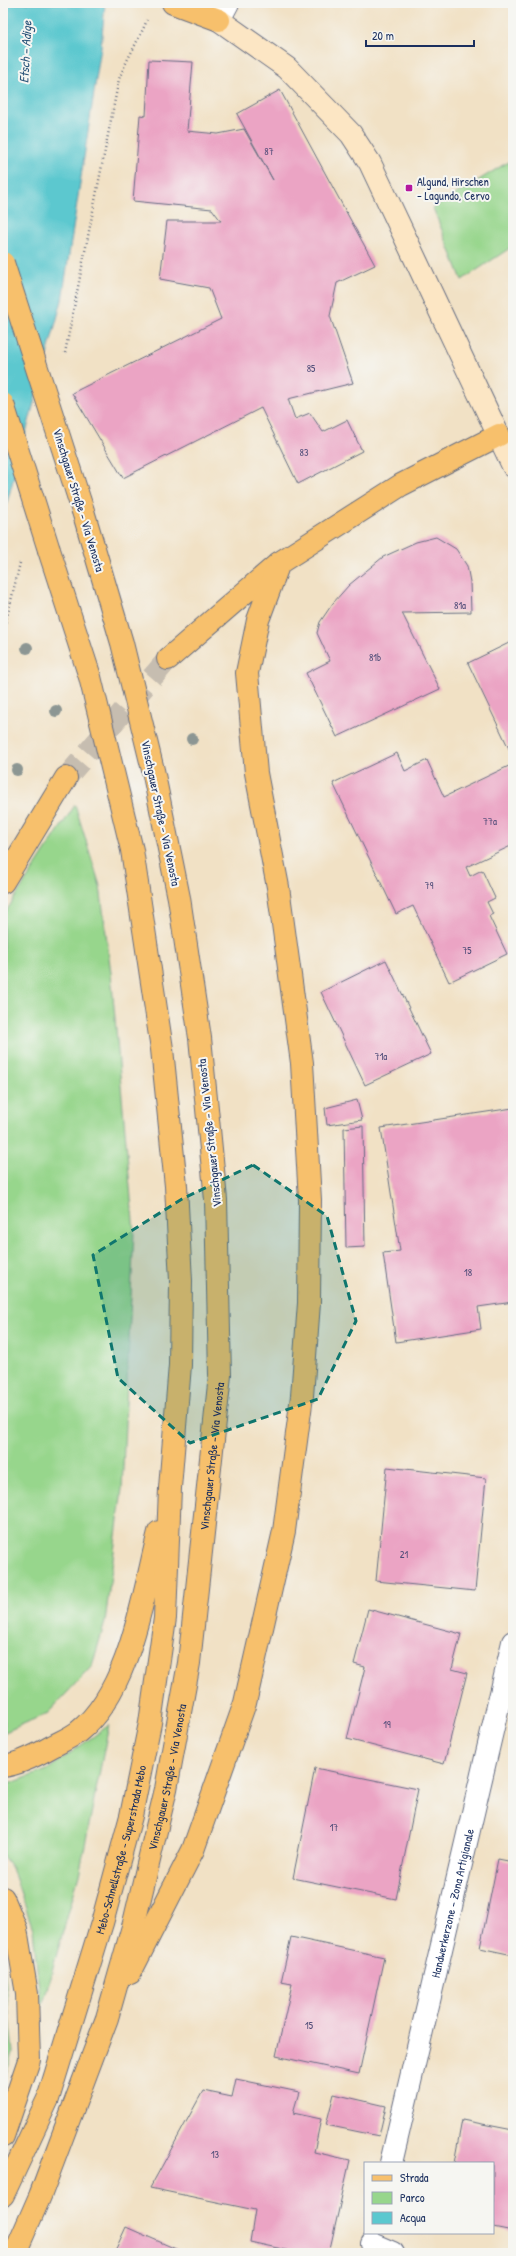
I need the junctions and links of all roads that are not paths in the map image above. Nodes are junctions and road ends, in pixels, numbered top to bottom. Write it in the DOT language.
graph roads {
  1 [pos="173,3"];
  2 [pos="223,12"];
  3 [pos="3,263"];
  4 [pos="3,404"];
  5 [pos="499,435"];
  6 [pos="513,466"];
  7 [pos="279,563"];
  8 [pos="168,659"];
  9 [pos="66,778"];
  10 [pos="3,882"];
  11 [pos="170,1488"];
  12 [pos="513,1642"];
  13 [pos="3,1766"];
  14 [pos="3,1898"];
  15 [pos="106,2018"];
  16 [pos="3,2136"];
  17 [pos="391,2162"];
  18 [pos="3,2195"];
  19 [pos="372,2243"];
  20 [pos="15,2253"];
  21 [pos="393,2253"];
  1 -- 2 [label="main road"];
  2 -- 5 [label="main road"];
  3 -- 15 [label="main road, Vinschgauer Straße - Via Venosta, bridge"];
  4 -- 11 [label="main road, bridge"];
  5 -- 6 [label="main road"];
  5 -- 7 [label="main road"];
  7 -- 8 [label="main road"];
  7 -- 15 [label="main road"];
  9 -- 10 [label="main road"];
  11 -- 13 [label="main road"];
  11 -- 18 [label="main road, Mebo-Schnellstraße - Superstrada Mebo"];
  12 -- 17 [label="street, Handwerkerzone - Zona Artigianale"];
  14 -- 16 [label="main road"];
  15 -- 20 [label="main road"];
  19 -- 21 [label="street"];
}
